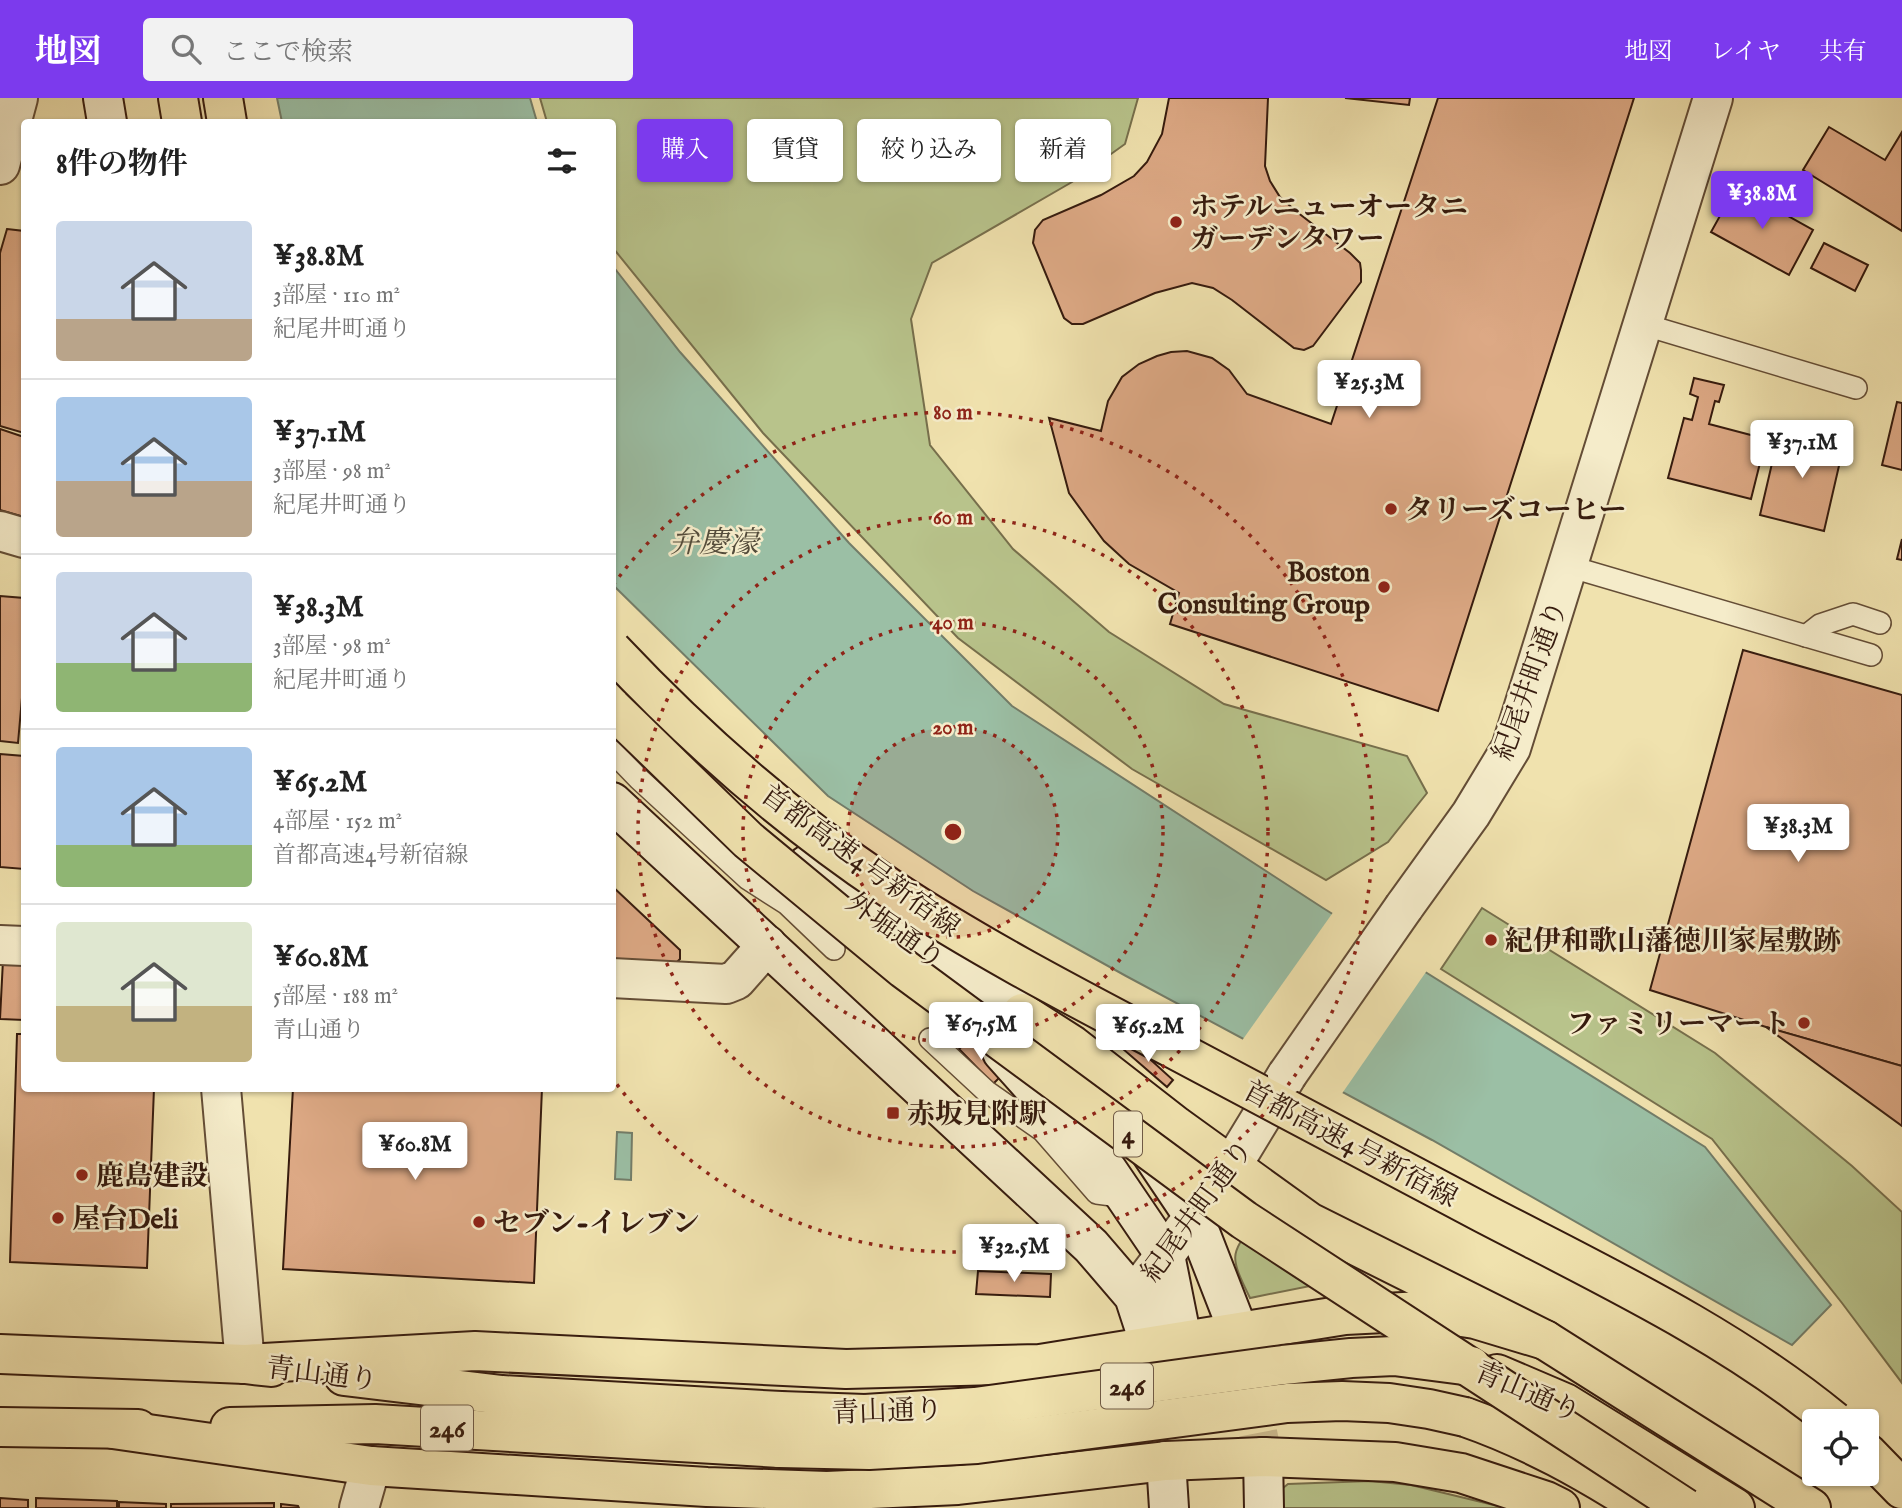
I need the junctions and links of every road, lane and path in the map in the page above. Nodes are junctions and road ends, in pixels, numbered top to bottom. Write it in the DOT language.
graph roads {
  1 [pos="18,98"];
  2 [pos="103,98"];
  3 [pos="159,98"];
  4 [pos="178,98"];
  5 [pos="223,98"];
  6 [pos="1713,98"];
  7 [pos="106,119"];
  8 [pos="166,119"];
  9 [pos="182,119"];
  10 [pos="227,119"];
  11 [pos="0,165"];
  12 [pos="1642,324"];
  13 [pos="1856,388"];
  14 [pos="0,531"];
  15 [pos="21,537"];
  16 [pos="1568,566"];
  17 [pos="1880,623"];
  18 [pos="1806,636"];
  19 [pos="616,654"];
  20 [pos="1871,655"];
  21 [pos="616,690"];
  22 [pos="616,712"];
  23 [pos="616,755"];
  24 [pos="616,806"];
  25 [pos="0,945"];
  26 [pos="766,945"];
  27 [pos="21,946"];
  28 [pos="834,949"];
  29 [pos="942,963"];
  30 [pos="616,978"];
  31 [pos="1022,1013"];
  32 [pos="930,1039"];
  33 [pos="220,1092"];
  34 [pos="1231,1167"];
  35 [pos="1127,1197"];
  36 [pos="1194,1217"];
  37 [pos="1165,1255"];
  38 [pos="1134,1296"];
  39 [pos="1239,1333"];
  40 [pos="1545,1340"];
  41 [pos="1166,1343"];
  42 [pos="0,1354"];
  43 [pos="245,1364"];
  44 [pos="1819,1409"];
  45 [pos="0,1426"];
  46 [pos="113,1429"];
  47 [pos="780,1430"];
  48 [pos="1263,1457"];
  49 [pos="1166,1461"];
  50 [pos="371,1465"];
  51 [pos="1879,1465"];
  52 [pos="1902,1489"];
  53 [pos="704,1497"];
  54 [pos="955,1497"];
  55 [pos="359,1508"];
  56 [pos="1169,1508"];
  57 [pos="1264,1508"];
  58 [pos="1560,1508"];
  59 [pos="1644,1508"];
  60 [pos="1685,1508"];
  61 [pos="1735,1508"];
  62 [pos="1811,1508"];
  1 -- 11 [label="main road"];
  2 -- 7 [label="main road"];
  3 -- 8 [label="main road"];
  4 -- 9 [label="highway"];
  5 -- 10 [label="highway"];
  6 -- 12 [label="main road, 紀尾井町通り"];
  12 -- 13 [label="lane"];
  12 -- 16 [label="main road, 紀尾井町通り"];
  14 -- 15 [label="main road"];
  16 -- 18 [label="lane"];
  16 -- 34 [label="main road, 紀尾井町通り, bridge"];
  17 -- 18 [label="lane"];
  18 -- 20 [label="lane"];
  19 -- 44 [label="highway, 首都高速4号新宿線, bridge"];
  21 -- 29 [label="main road, 外堀通り"];
  22 -- 60 [label="highway, 首都高速4号新宿線 / 4, bridge"];
  23 -- 28 [label="lane"];
  24 -- 26 [label="main road"];
  25 -- 27 [label="main road"];
  26 -- 30 [label="main road"];
  26 -- 38 [label="main road"];
  29 -- 31 [label="main road, 外堀通り"];
  29 -- 35 [label="main road"];
  31 -- 34 [label="highway"];
  31 -- 36 [label="main road, 外堀通り"];
  32 -- 35 [label="lane"];
  33 -- 43 [label="main road"];
  34 -- 36 [label="main road, 紀尾井町通り"];
  34 -- 40 [label="highway"];
  35 -- 37 [label="main road"];
  36 -- 37 [label="main road, 紀尾井町通り"];
  36 -- 39 [label="main road, 外堀通り"];
  37 -- 38 [label="main road, 紀尾井町通り"];
  37 -- 41 [label="main road"];
  38 -- 41 [label="main road"];
  39 -- 40 [label="highway"];
  39 -- 41 [label="highway"];
  40 -- 62 [label="highway"];
  41 -- 43 [label="highway"];
  42 -- 43 [label="highway, 青山通り / 246"];
  43 -- 47 [label="highway, 青山通り / 246"];
  45 -- 46 [label="highway, 青山通り / 246"];
  46 -- 47 [label="highway, 青山通り / 246"];
  46 -- 50 [label="highway"];
  47 -- 59 [label="highway, 青山通り / 246, bridge"];
  47 -- 61 [label="highway, 青山通り / 246, bridge"];
  48 -- 49 [label="highway"];
  48 -- 57 [label="main road"];
  48 -- 58 [label="highway"];
  49 -- 54 [label="highway"];
  49 -- 56 [label="main road"];
  50 -- 53 [label="highway"];
  50 -- 55 [label="main road"];
  51 -- 52 [label="highway"];
  53 -- 54 [label="highway"];
}
